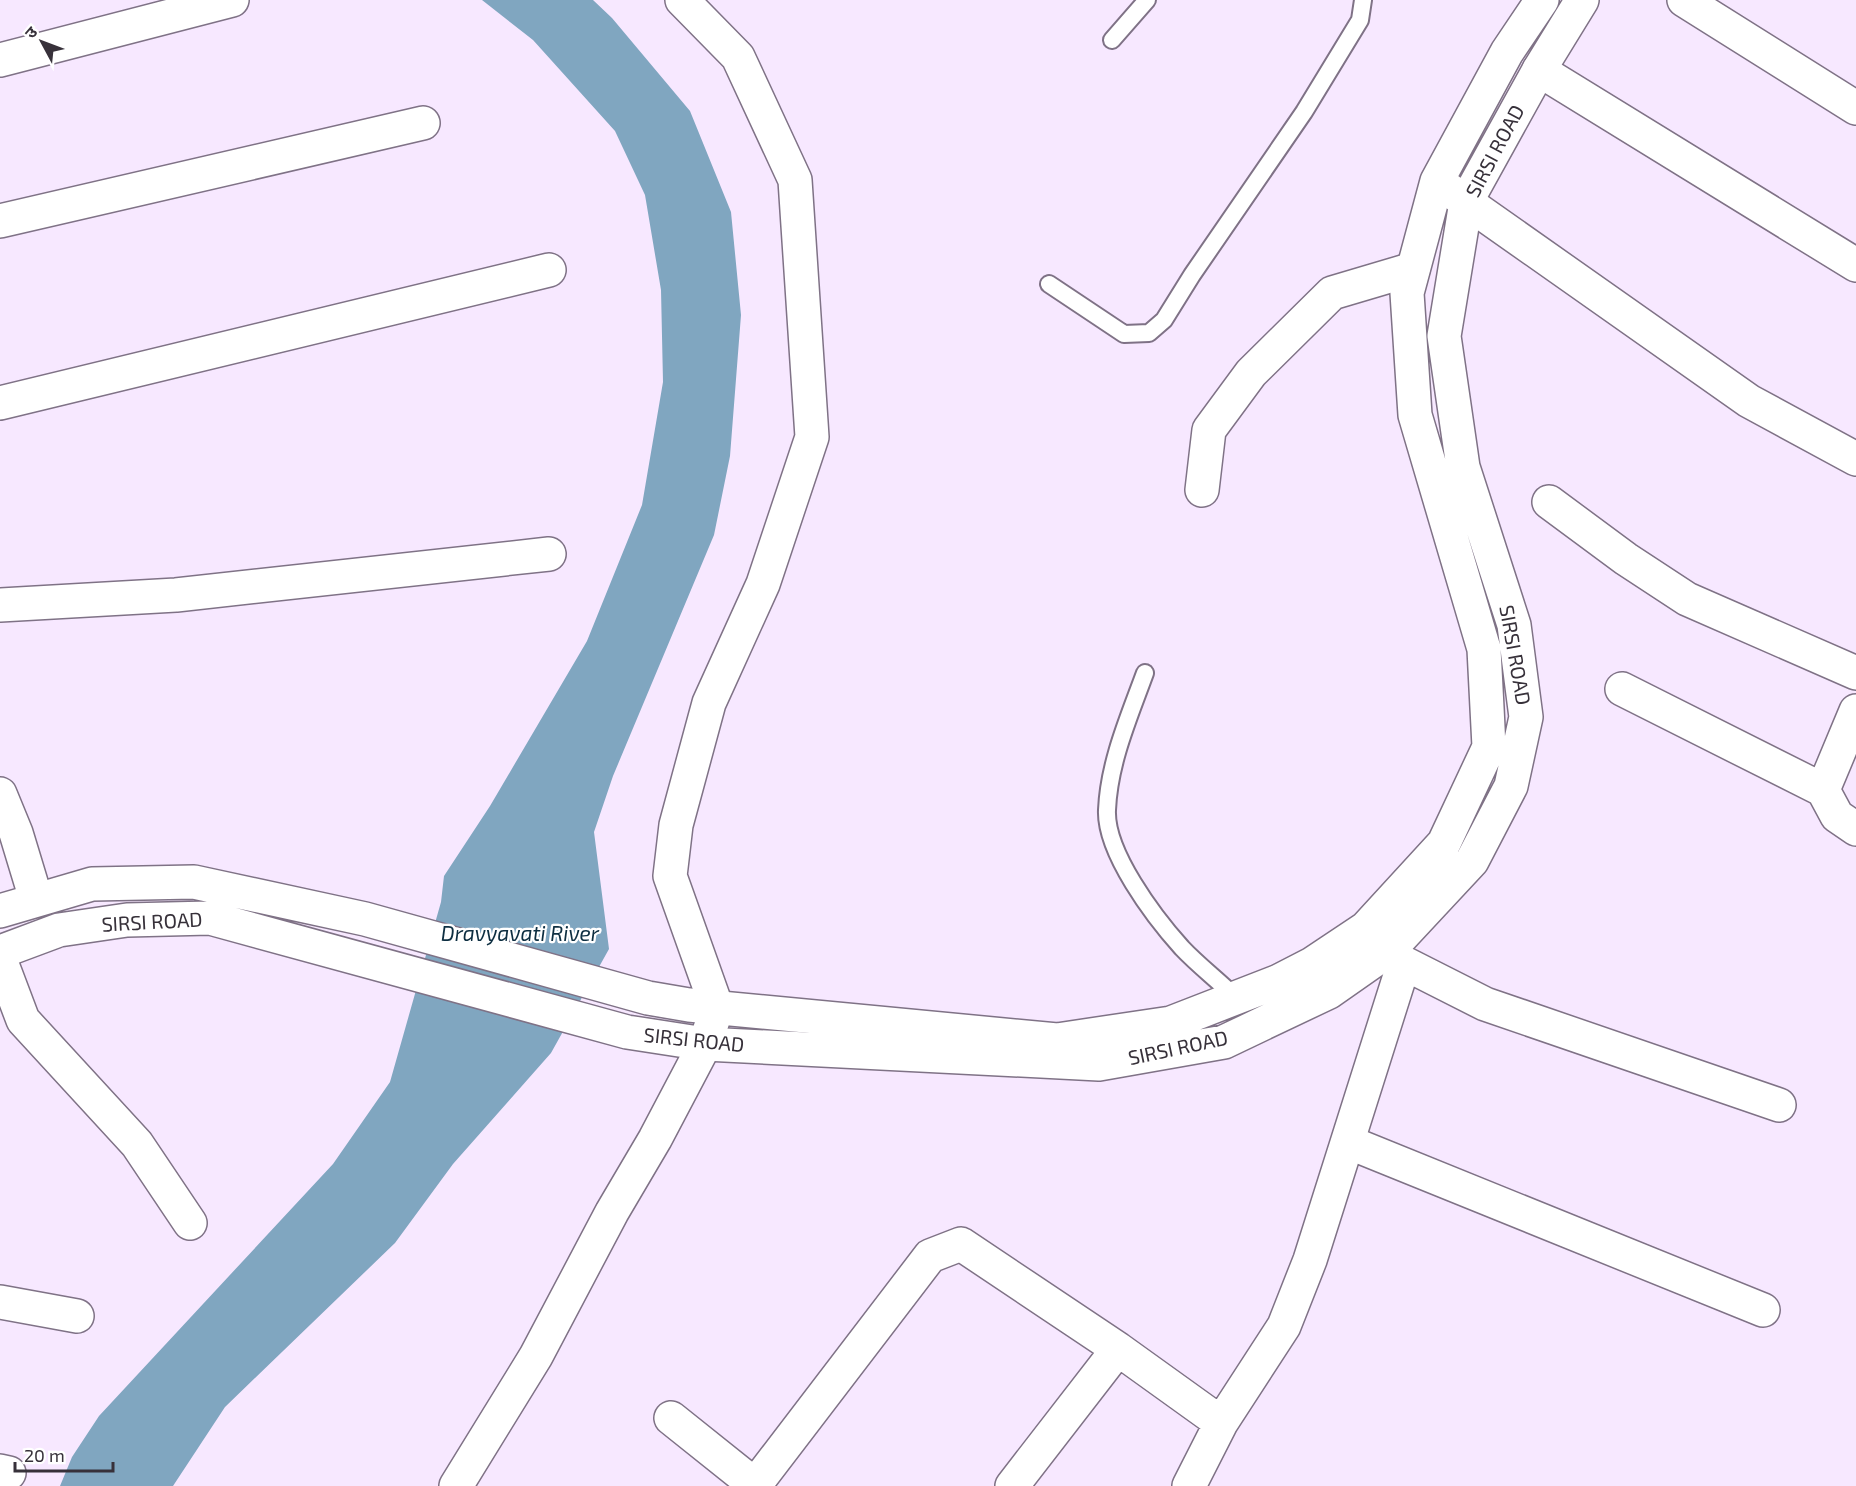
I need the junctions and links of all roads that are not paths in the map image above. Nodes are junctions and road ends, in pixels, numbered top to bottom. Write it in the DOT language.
graph roads {
  1 [pos="232,0"];
  2 [pos="682,0"];
  3 [pos="1147,0"];
  4 [pos="1363,0"];
  5 [pos="1542,0"];
  6 [pos="1582,0"];
  7 [pos="1684,0"];
  8 [pos="1112,40"];
  9 [pos="0,60"];
  10 [pos="1539,70"];
  11 [pos="1856,108"];
  12 [pos="423,123"];
  13 [pos="1437,181"];
  14 [pos="1466,202"];
  15 [pos="0,221"];
  16 [pos="1856,265"];
  17 [pos="1413,269"];
  18 [pos="549,270"];
  19 [pos="1049,284"];
  20 [pos="0,403"];
  21 [pos="1856,459"];
  22 [pos="1202,490"];
  23 [pos="1549,502"];
  24 [pos="549,554"];
  25 [pos="0,605"];
  26 [pos="1144,673"];
  27 [pos="1856,673"];
  28 [pos="1622,689"];
  29 [pos="1856,711"];
  30 [pos="1823,790"];
  31 [pos="0,794"];
  32 [pos="1856,829"];
  33 [pos="36,899"];
  34 [pos="0,911"];
  35 [pos="1386,947"];
  36 [pos="0,952"];
  37 [pos="0,959"];
  38 [pos="1236,998"];
  39 [pos="717,1008"];
  40 [pos="705,1044"];
  41 [pos="1779,1105"];
  42 [pos="1348,1142"];
  43 [pos="190,1223"];
  44 [pos="0,1302"];
  45 [pos="1763,1310"];
  46 [pos="77,1316"];
  47 [pos="1118,1349"];
  48 [pos="671,1418"];
  49 [pos="1221,1423"];
  50 [pos="456,1486"];
  51 [pos="756,1486"];
  52 [pos="1012,1486"];
  53 [pos="1189,1486"];
  1 -- 9 [label="street"];
  2 -- 39 [label="street"];
  3 -- 8 [label="lane"];
  4 -- 19 [label="lane"];
  5 -- 13 [label="street, SIRSI ROAD"];
  6 -- 10 [label="street, SIRSI ROAD"];
  7 -- 11 [label="street"];
  10 -- 14 [label="street, SIRSI ROAD"];
  10 -- 16 [label="street"];
  12 -- 15 [label="street"];
  13 -- 14 [label="street"];
  13 -- 17 [label="street, SIRSI ROAD"];
  14 -- 21 [label="street"];
  14 -- 35 [label="street, SIRSI ROAD"];
  17 -- 22 [label="street"];
  17 -- 35 [label="street, SIRSI ROAD"];
  18 -- 20 [label="street"];
  23 -- 27 [label="street"];
  24 -- 25 [label="street"];
  26 -- 38 [label="lane"];
  28 -- 30 [label="street"];
  29 -- 30 [label="street"];
  30 -- 32 [label="street"];
  31 -- 33 [label="street"];
  33 -- 34 [label="street, SIRSI ROAD"];
  33 -- 39 [label="street, SIRSI ROAD"];
  35 -- 38 [label="street, SIRSI ROAD"];
  35 -- 40 [label="street, SIRSI ROAD"];
  35 -- 41 [label="street"];
  35 -- 42 [label="street"];
  36 -- 40 [label="street, SIRSI ROAD"];
  37 -- 43 [label="street"];
  38 -- 39 [label="street, SIRSI ROAD"];
  39 -- 40 [label="street"];
  40 -- 50 [label="street"];
  42 -- 45 [label="street"];
  42 -- 49 [label="street"];
  44 -- 46 [label="street"];
  47 -- 49 [label="street"];
  47 -- 51 [label="street"];
  47 -- 52 [label="street"];
  48 -- 51 [label="street"];
  49 -- 53 [label="street"];
}
